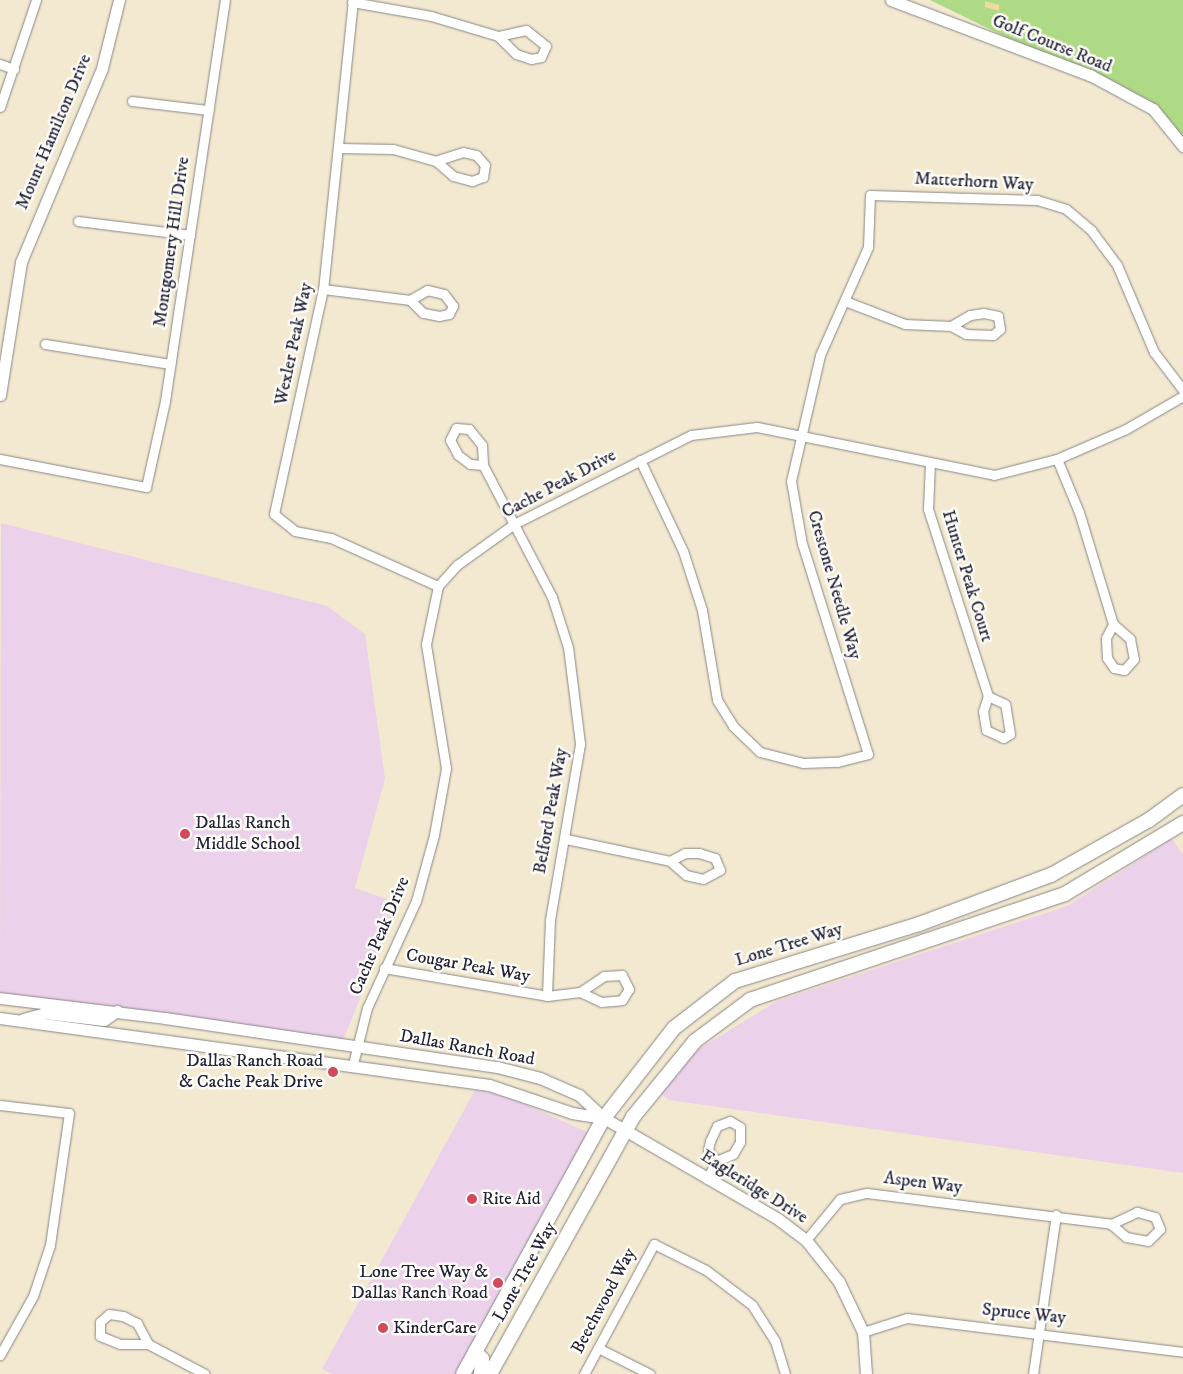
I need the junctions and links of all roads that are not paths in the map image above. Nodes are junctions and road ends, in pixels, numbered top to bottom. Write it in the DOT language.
graph roads {
  1 [pos="36,0"];
  2 [pos="119,0"];
  3 [pos="225,0"];
  4 [pos="891,0"];
  5 [pos="353,1"];
  6 [pos="498,36"];
  7 [pos="0,64"];
  8 [pos="14,69"];
  9 [pos="132,101"];
  10 [pos="0,107"];
  11 [pos="208,110"];
  12 [pos="1183,146"];
  13 [pos="339,148"];
  14 [pos="436,161"];
  15 [pos="870,195"];
  16 [pos="78,221"];
  17 [pos="190,235"];
  18 [pos="323,289"];
  19 [pos="410,300"];
  20 [pos="846,301"];
  21 [pos="951,326"];
  22 [pos="45,344"];
  23 [pos="170,364"];
  24 [pos="1183,390"];
  25 [pos="0,395"];
  26 [pos="1183,396"];
  27 [pos="800,434"];
  28 [pos="0,459"];
  29 [pos="1057,459"];
  30 [pos="640,460"];
  31 [pos="930,463"];
  32 [pos="483,465"];
  33 [pos="514,524"];
  34 [pos="438,586"];
  35 [pos="1112,624"];
  36 [pos="988,696"];
  37 [pos="1183,794"];
  38 [pos="1183,823"];
  39 [pos="566,839"];
  40 [pos="670,861"];
  41 [pos="384,968"];
  42 [pos="580,992"];
  43 [pos="547,996"];
  44 [pos="0,998"];
  45 [pos="116,1011"];
  46 [pos="0,1018"];
  47 [pos="18,1021"];
  48 [pos="356,1048"];
  49 [pos="354,1064"];
  50 [pos="0,1105"];
  51 [pos="604,1118"];
  52 [pos="625,1130"];
  53 [pos="716,1161"];
  54 [pos="707,1179"];
  55 [pos="1056,1215"];
  56 [pos="1111,1224"];
  57 [pos="806,1240"];
  58 [pos="1039,1331"];
  59 [pos="863,1332"];
  60 [pos="148,1344"];
  61 [pos="598,1348"];
  62 [pos="475,1352"];
  63 [pos="1183,1352"];
  64 [pos="0,1355"];
  65 [pos="205,1374"];
  66 [pos="463,1374"];
  67 [pos="481,1374"];
  68 [pos="490,1374"];
  69 [pos="584,1374"];
  70 [pos="650,1374"];
  71 [pos="785,1374"];
  72 [pos="866,1374"];
  73 [pos="1033,1374"];
  1 -- 8 [label="street"];
  2 -- 25 [label="street, Mount Hamilton Drive"];
  3 -- 11 [label="street, Montgomery Hill Drive"];
  4 -- 12 [label="street, Golf Course Road"];
  5 -- 6 [label="street"];
  5 -- 13 [label="street, Wexler Peak Way"];
  6 -- 6 [label="street"];
  7 -- 8 [label="street"];
  8 -- 10 [label="street"];
  9 -- 11 [label="street"];
  11 -- 17 [label="street, Montgomery Hill Drive"];
  13 -- 14 [label="street"];
  13 -- 18 [label="street, Wexler Peak Way"];
  14 -- 14 [label="street"];
  15 -- 20 [label="street, Crestone Needle Way"];
  15 -- 24 [label="street, Matterhorn Way"];
  16 -- 17 [label="street"];
  17 -- 23 [label="street, Montgomery Hill Drive"];
  18 -- 19 [label="street"];
  18 -- 34 [label="street, Wexler Peak Way"];
  20 -- 21 [label="street"];
  20 -- 27 [label="street, Crestone Needle Way"];
  21 -- 21 [label="street"];
  22 -- 23 [label="street"];
  23 -- 28 [label="street, Montgomery Hill Drive"];
  26 -- 29 [label="street, Cache Peak Drive"];
  27 -- 30 [label="street, Cache Peak Drive"];
  27 -- 30 [label="street, Crestone Needle Way"];
  27 -- 31 [label="street, Cache Peak Drive"];
  29 -- 31 [label="street, Cache Peak Drive"];
  29 -- 35 [label="street"];
  30 -- 33 [label="street, Cache Peak Drive"];
  31 -- 36 [label="street, Hunter Peak Court"];
  32 -- 32 [label="street, Belford Peak Way"];
  32 -- 33 [label="street, Belford Peak Way"];
  33 -- 34 [label="street, Cache Peak Drive"];
  33 -- 39 [label="street, Belford Peak Way"];
  34 -- 41 [label="street, Cache Peak Drive"];
  35 -- 35 [label="street"];
  36 -- 36 [label="street, Hunter Peak Court"];
  37 -- 51 [label="main road, Lone Tree Way"];
  38 -- 52 [label="main road, Lone Tree Way"];
  39 -- 40 [label="street"];
  39 -- 43 [label="street, Belford Peak Way"];
  40 -- 40 [label="street"];
  41 -- 43 [label="street, Cougar Peak Way"];
  41 -- 48 [label="street, Cache Peak Drive"];
  42 -- 42 [label="street"];
  42 -- 43 [label="street, Cougar Peak Way"];
  44 -- 45 [label="street, Dallas Ranch Road"];
  45 -- 47 [label="street"];
  45 -- 48 [label="street, Dallas Ranch Road"];
  46 -- 47 [label="street, Dallas Ranch Road"];
  47 -- 49 [label="street, Dallas Ranch Road"];
  48 -- 49 [label="street, Cache Peak Drive"];
  48 -- 51 [label="street, Dallas Ranch Road"];
  49 -- 51 [label="street, Dallas Ranch Road"];
  50 -- 64 [label="street"];
  51 -- 52 [label="street, Eagleridge Drive"];
  51 -- 62 [label="main road, Lone Tree Way"];
  52 -- 54 [label="street, Eagleridge Drive"];
  52 -- 68 [label="main road, Lone Tree Way"];
  53 -- 53 [label="street"];
  53 -- 54 [label="street"];
  54 -- 57 [label="street, Eagleridge Drive"];
  55 -- 56 [label="street, Aspen Way"];
  55 -- 57 [label="street, Aspen Way"];
  55 -- 58 [label="street"];
  56 -- 56 [label="street"];
  57 -- 59 [label="street, Eagleridge Drive"];
  58 -- 59 [label="street, Spruce Way"];
  58 -- 63 [label="street, Spruce Way"];
  58 -- 73 [label="street"];
  59 -- 72 [label="street, Eagleridge Drive"];
  60 -- 60 [label="street"];
  60 -- 65 [label="street"];
  61 -- 69 [label="street, Beechwood Way"];
  61 -- 70 [label="street"];
  61 -- 71 [label="street, Beechwood Way"];
  62 -- 66 [label="main road, Lone Tree Way"];
  62 -- 67 [label="main road"];
}
